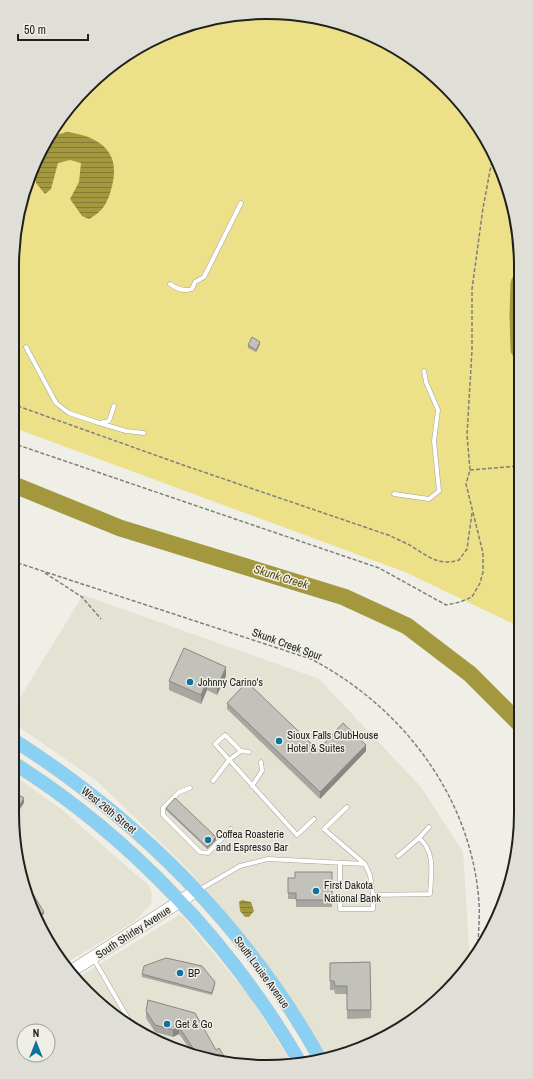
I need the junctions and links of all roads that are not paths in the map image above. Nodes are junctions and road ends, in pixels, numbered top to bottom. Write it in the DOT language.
graph roads {
  1 [pos="241,203"];
  2 [pos="170,284"];
  3 [pos="26,347"];
  4 [pos="424,371"];
  5 [pos="114,406"];
  6 [pos="99,423"];
  7 [pos="144,433"];
  8 [pos="394,494"];
  9 [pos="19,744"];
  10 [pos="241,751"];
  11 [pos="249,752"];
  12 [pos="229,760"];
  13 [pos="260,762"];
  14 [pos="19,767"];
  15 [pos="213,781"];
  16 [pos="252,786"];
  17 [pos="190,788"];
  18 [pos="346,807"];
  19 [pos="314,819"];
  20 [pos="429,827"];
  21 [pos="231,829"];
  22 [pos="419,838"];
  23 [pos="398,856"];
  24 [pos="340,864"];
  25 [pos="365,864"];
  26 [pos="340,886"];
  27 [pos="196,891"];
  28 [pos="373,894"];
  29 [pos="340,898"];
  30 [pos="180,901"];
  31 [pos="92,958"];
  32 [pos="75,969"];
  33 [pos="125,1015"];
  34 [pos="317,1055"];
  35 [pos="297,1058"];
  1 -- 2 [label="lane"];
  3 -- 6 [label="lane"];
  4 -- 8 [label="lane"];
  5 -- 6 [label="lane"];
  6 -- 7 [label="lane"];
  9 -- 27 [label="main road, West 26th Street"];
  10 -- 11 [label="lane"];
  10 -- 12 [label="lane"];
  10 -- 12 [label="lane"];
  12 -- 15 [label="lane"];
  12 -- 16 [label="lane"];
  13 -- 16 [label="lane"];
  14 -- 30 [label="main road, West 26th Street"];
  16 -- 19 [label="lane"];
  17 -- 21 [label="lane"];
  18 -- 25 [label="lane"];
  20 -- 22 [label="lane"];
  22 -- 23 [label="lane"];
  22 -- 28 [label="lane"];
  24 -- 25 [label="lane"];
  24 -- 26 [label="lane"];
  24 -- 27 [label="lane"];
  25 -- 28 [label="lane"];
  27 -- 30 [label="street, South Shirley Avenue"];
  27 -- 34 [label="main road, South Louise Avenue"];
  28 -- 29 [label="lane"];
  30 -- 31 [label="street, South Shirley Avenue"];
  30 -- 35 [label="main road, South Louise Avenue"];
  31 -- 32 [label="street, South Shirley Avenue"];
  31 -- 33 [label="lane"];
}
